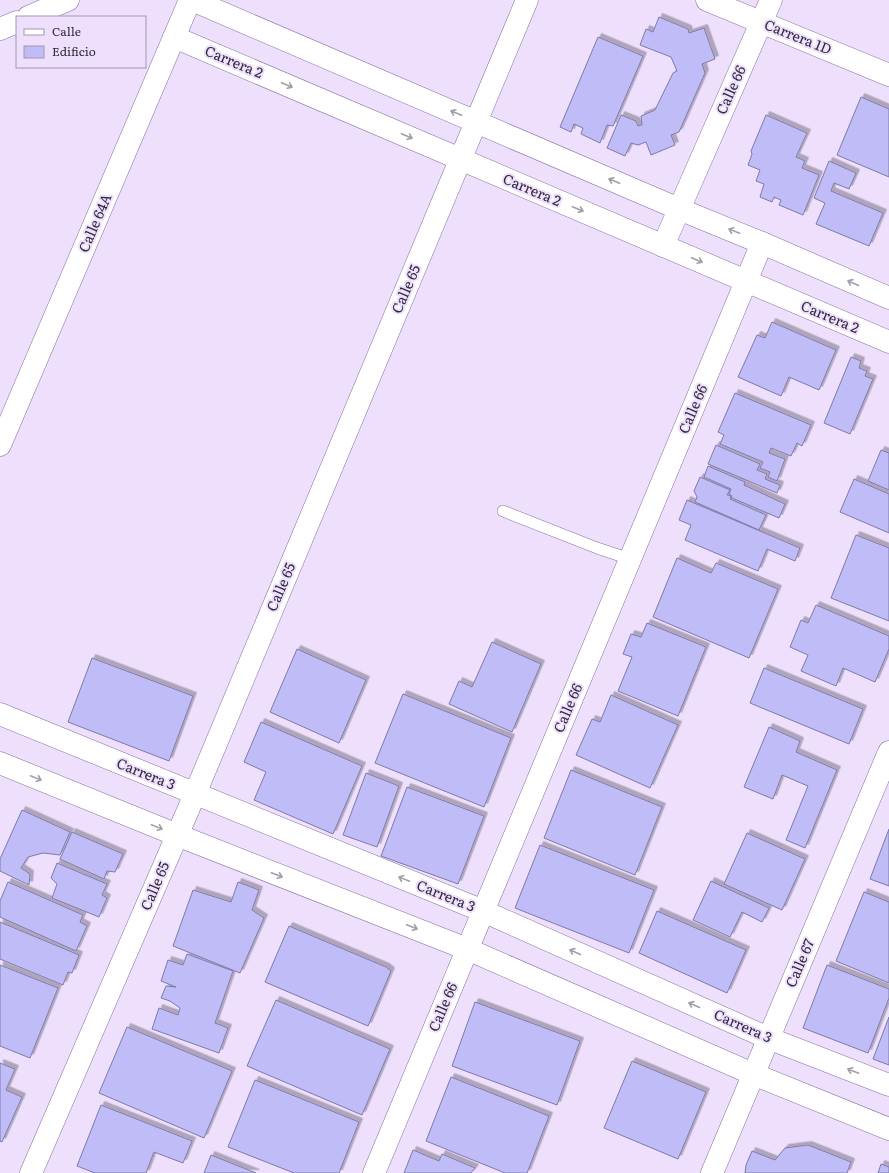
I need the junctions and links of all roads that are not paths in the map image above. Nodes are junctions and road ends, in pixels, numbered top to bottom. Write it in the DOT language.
graph roads {
  1 [pos="68,0"];
  2 [pos="191,0"];
  3 [pos="527,0"];
  4 [pos="706,0"];
  5 [pos="771,0"];
  6 [pos="30,16"];
  7 [pos="16,22"];
  8 [pos="761,22"];
  9 [pos="0,29"];
  10 [pos="174,37"];
  11 [pos="889,75"];
  12 [pos="475,122"];
  13 [pos="460,159"];
  14 [pos="678,209"];
  15 [pos="762,243"];
  16 [pos="663,246"];
  17 [pos="746,281"];
  18 [pos="889,298"];
  19 [pos="889,342"];
  20 [pos="0,445"];
  21 [pos="503,511"];
  22 [pos="630,559"];
  23 [pos="0,714"];
  24 [pos="889,752"];
  25 [pos="0,763"];
  26 [pos="195,794"];
  27 [pos="177,835"];
  28 [pos="482,911"];
  29 [pos="467,949"];
  30 [pos="768,1038"];
  31 [pos="753,1074"];
  32 [pos="889,1085"];
  33 [pos="889,1129"];
  34 [pos="31,1173"];
  35 [pos="374,1173"];
  36 [pos="712,1173"];
  1 -- 6 [label="street"];
  2 -- 10 [label="street, Calle 64A"];
  12 -- 2 [label="street, one-way"];
  3 -- 12 [label="street, Calle 65"];
  4 -- 8 [label="street, Carrera 1D"];
  5 -- 8 [label="street, Calle 66"];
  7 -- 9 [label="street"];
  8 -- 11 [label="street, Carrera 1D"];
  8 -- 14 [label="street, Calle 66"];
  10 -- 13 [label="street, Carrera 2, one-way"];
  10 -- 20 [label="street, Calle 64A"];
  12 -- 13 [label="street, Calle 65"];
  14 -- 12 [label="street, one-way"];
  13 -- 16 [label="street, Carrera 2, one-way"];
  13 -- 26 [label="street, Calle 65"];
  15 -- 14 [label="street, one-way"];
  14 -- 16 [label="street, Calle 66"];
  15 -- 17 [label="street, Calle 66"];
  18 -- 15 [label="street, one-way"];
  16 -- 17 [label="street, Carrera 2, one-way"];
  17 -- 19 [label="street, Carrera 2"];
  17 -- 22 [label="street, Calle 66"];
  21 -- 22 [label="lane"];
  22 -- 28 [label="street, Calle 66"];
  23 -- 26 [label="street, Carrera 3"];
  24 -- 30 [label="street, Calle 67"];
  25 -- 27 [label="street, one-way"];
  26 -- 27 [label="street, Calle 65"];
  28 -- 26 [label="street, Carrera 3, one-way"];
  27 -- 29 [label="street, one-way"];
  27 -- 34 [label="street, Calle 65"];
  28 -- 29 [label="street, Calle 66"];
  30 -- 28 [label="street, Carrera 3, one-way"];
  29 -- 31 [label="street"];
  29 -- 35 [label="street, Calle 66"];
  30 -- 31 [label="street, Calle 67"];
  32 -- 30 [label="street, Carrera 3, one-way"];
  31 -- 33 [label="street"];
  31 -- 36 [label="street, Calle 67"];
}
